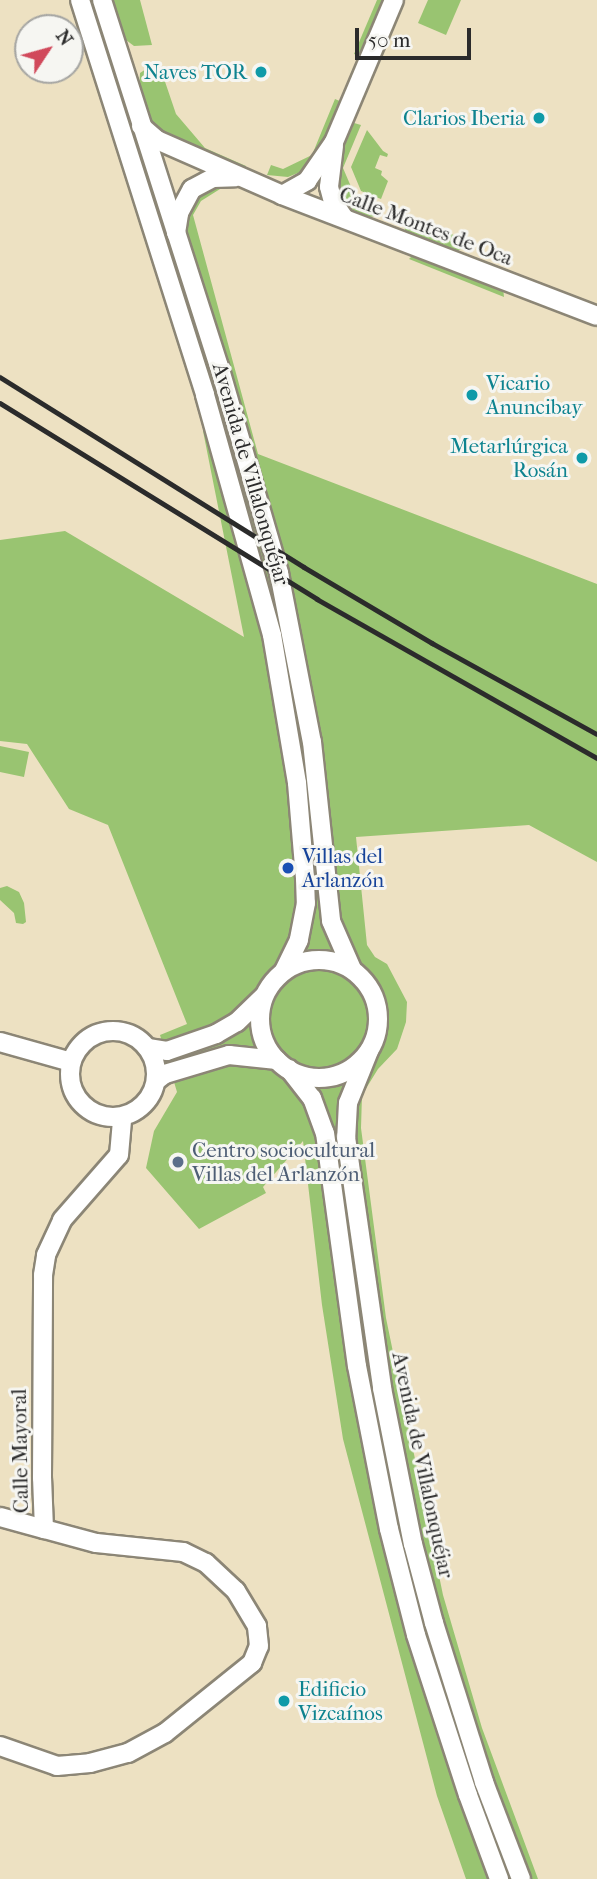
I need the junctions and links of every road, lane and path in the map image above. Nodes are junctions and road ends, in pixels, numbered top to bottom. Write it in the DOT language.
graph roads {
  1 [pos="80,0"];
  2 [pos="102,0"];
  3 [pos="394,0"];
  4 [pos="141,126"];
  5 [pos="334,142"];
  6 [pos="240,177"];
  7 [pos="282,195"];
  8 [pos="345,219"];
  9 [pos="176,236"];
  10 [pos="597,316"];
  11 [pos="352,969"];
  12 [pos="284,971"];
  13 [pos="264,996"];
  14 [pos="0,1042"];
  15 [pos="148,1048"];
  16 [pos="369,1051"];
  17 [pos="71,1062"];
  18 [pos="283,1065"];
  19 [pos="156,1082"];
  20 [pos="122,1117"];
  21 [pos="0,1517"];
  22 [pos="44,1529"];
  23 [pos="0,1746"];
  24 [pos="499,1879"];
  25 [pos="521,1879"];
  1 -- 12 [label="street, Avenida de Villalonquéjar"];
  2 -- 4 [label="street, Avenida de Villalonquéjar"];
  3 -- 5 [label="street"];
  4 -- 6 [label="street, Calle Montes de Oca"];
  4 -- 9 [label="street, Avenida de Villalonquéjar"];
  5 -- 7 [label="street"];
  5 -- 8 [label="street"];
  6 -- 7 [label="street, Calle Montes de Oca"];
  6 -- 9 [label="street"];
  7 -- 8 [label="street, Calle Montes de Oca"];
  8 -- 10 [label="street, Calle Montes de Oca"];
  9 -- 11 [label="street, Avenida de Villalonquéjar"];
  11 -- 12 [label="street"];
  11 -- 16 [label="street"];
  12 -- 13 [label="street"];
  13 -- 15 [label="street"];
  13 -- 18 [label="street"];
  14 -- 17 [label="street"];
  15 -- 17 [label="street"];
  15 -- 19 [label="street"];
  16 -- 18 [label="street"];
  16 -- 25 [label="street, Avenida de Villalonquéjar"];
  17 -- 20 [label="street"];
  18 -- 19 [label="street"];
  18 -- 24 [label="street, Avenida de Villalonquéjar"];
  19 -- 20 [label="street"];
  20 -- 22 [label="street, Calle Mayoral"];
  21 -- 22 [label="street"];
  22 -- 23 [label="street, Calle Mayoral"];
}
